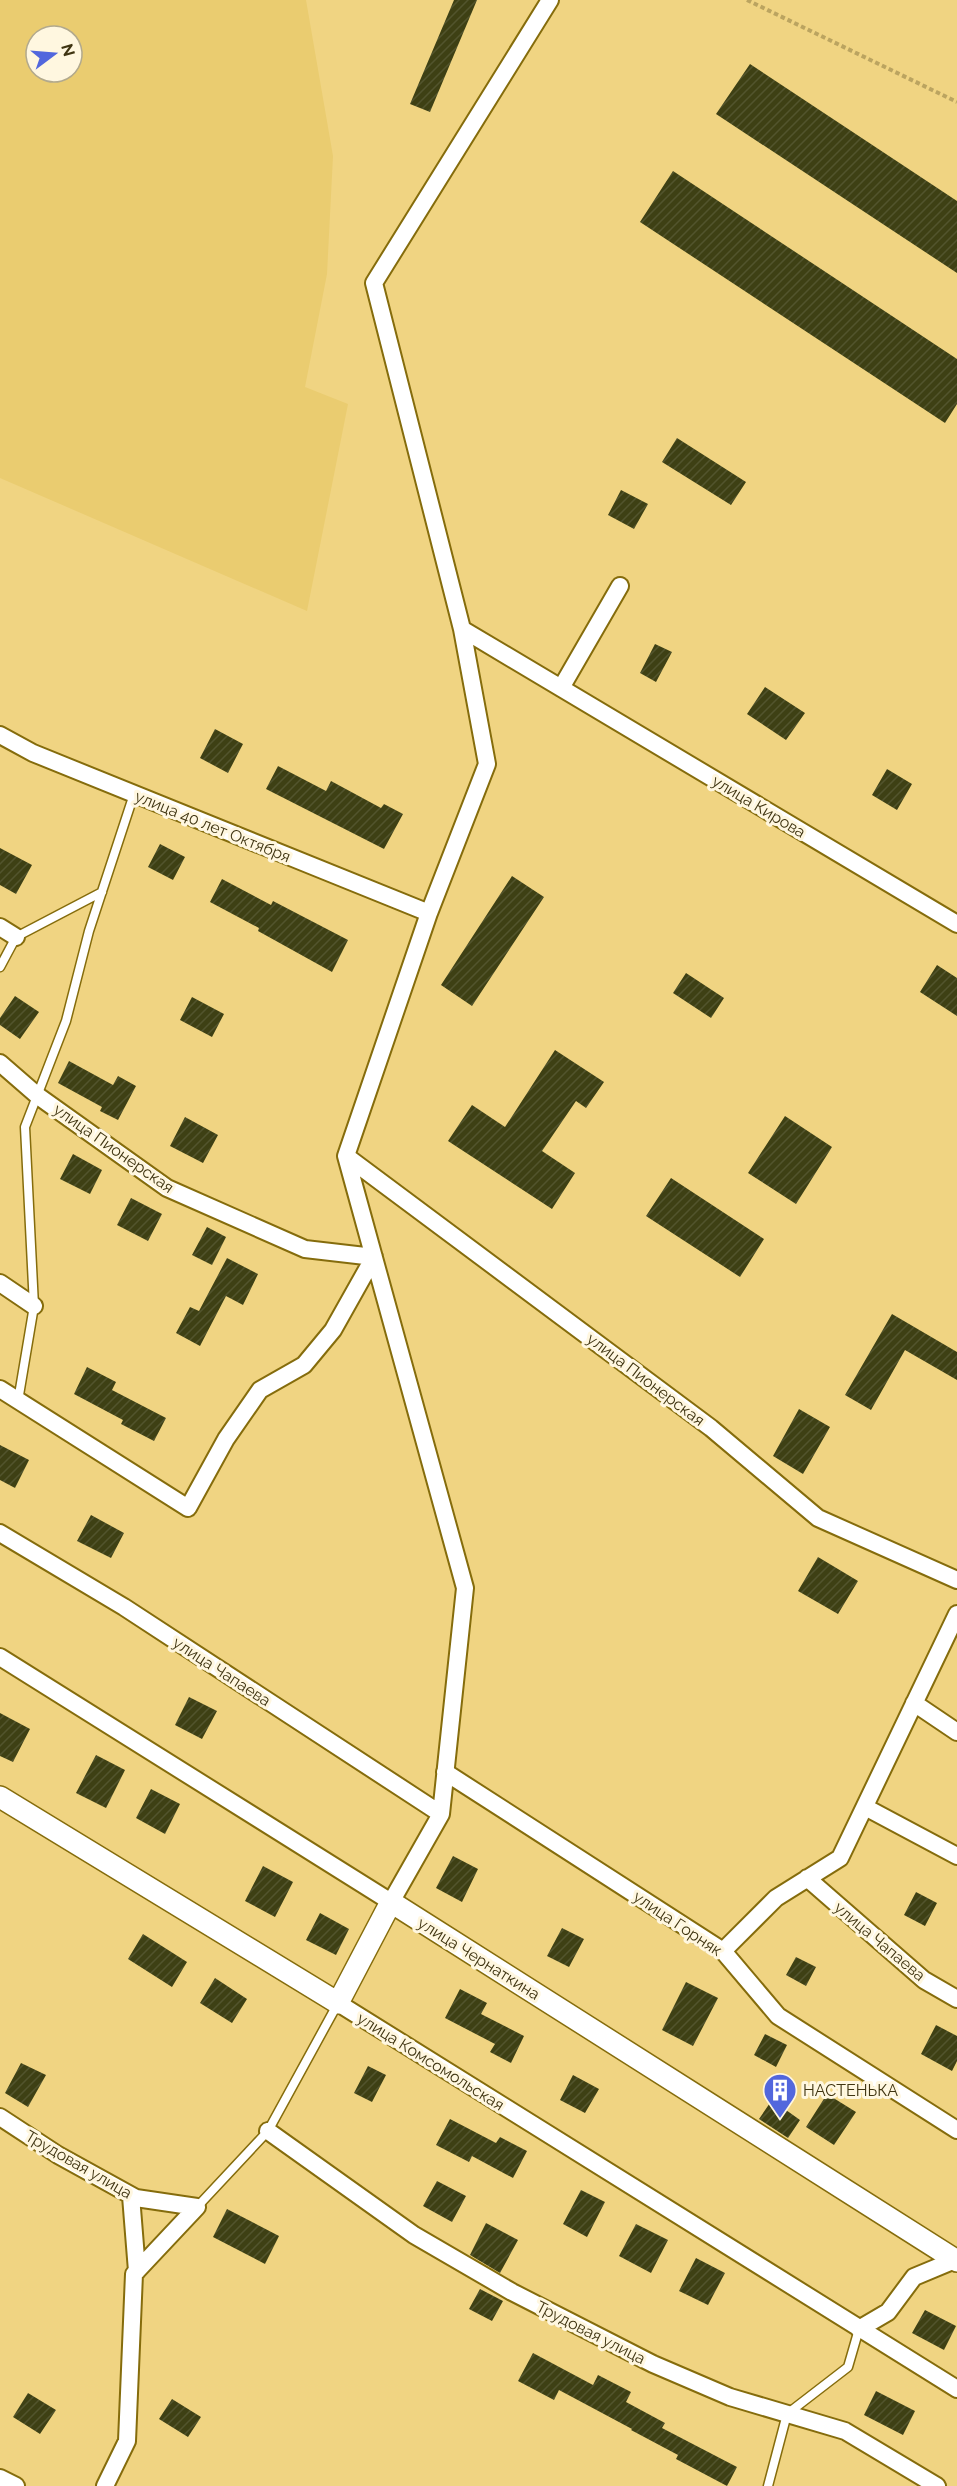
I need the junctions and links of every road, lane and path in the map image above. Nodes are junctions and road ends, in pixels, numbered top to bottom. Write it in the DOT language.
graph roads {
  1 [pos="550,0"];
  2 [pos="747,0"];
  3 [pos="957,102"];
  4 [pos="620,586"];
  5 [pos="462,629"];
  6 [pos="561,688"];
  7 [pos="0,735"];
  8 [pos="134,794"];
  9 [pos="102,892"];
  10 [pos="429,913"];
  11 [pos="957,924"];
  12 [pos="0,927"];
  13 [pos="16,937"];
  14 [pos="0,967"];
  15 [pos="0,1063"];
  16 [pos="38,1096"];
  17 [pos="346,1156"];
  18 [pos="374,1257"];
  19 [pos="0,1283"];
  20 [pos="34,1306"];
  21 [pos="0,1389"];
  22 [pos="18,1401"];
  23 [pos="0,1533"];
  24 [pos="957,1580"];
  25 [pos="957,1614"];
  26 [pos="0,1657"];
  27 [pos="914,1703"];
  28 [pos="957,1732"];
  29 [pos="445,1772"];
  30 [pos="0,1797"];
  31 [pos="865,1807"];
  32 [pos="441,1814"];
  33 [pos="957,1856"];
  34 [pos="807,1878"];
  35 [pos="391,1902"];
  36 [pos="723,1951"];
  37 [pos="957,1999"];
  38 [pos="338,2003"];
  39 [pos="0,2117"];
  40 [pos="957,2130"];
  41 [pos="268,2131"];
  42 [pos="131,2196"];
  43 [pos="197,2207"];
  44 [pos="956,2261"];
  45 [pos="137,2271"];
  46 [pos="859,2329"];
  47 [pos="957,2389"];
  48 [pos="787,2414"];
  49 [pos="0,2478"];
  50 [pos="16,2486"];
  51 [pos="105,2486"];
  52 [pos="768,2486"];
  53 [pos="937,2486"];
  1 -- 5 [label="street"];
  2 -- 3 [label="path"];
  4 -- 6 [label="street"];
  5 -- 6 [label="street, улица Кирова"];
  5 -- 10 [label="street"];
  6 -- 11 [label="street, улица Кирова"];
  7 -- 8 [label="street, улица 40 лет Октября"];
  8 -- 9 [label="lane"];
  8 -- 10 [label="street, улица 40 лет Октября"];
  9 -- 13 [label="lane"];
  9 -- 16 [label="lane"];
  10 -- 17 [label="street"];
  12 -- 13 [label="street"];
  13 -- 14 [label="lane"];
  15 -- 16 [label="street, улица Пионерская"];
  16 -- 18 [label="street, улица Пионерская"];
  16 -- 20 [label="lane"];
  17 -- 18 [label="street"];
  17 -- 24 [label="street, улица Пионерская"];
  18 -- 22 [label="street"];
  18 -- 29 [label="street"];
  19 -- 20 [label="street"];
  20 -- 22 [label="lane"];
  21 -- 22 [label="street"];
  23 -- 32 [label="street, улица Чапаева"];
  25 -- 27 [label="street"];
  26 -- 35 [label="street, улица Чернаткина"];
  27 -- 28 [label="street"];
  27 -- 31 [label="street"];
  29 -- 32 [label="street"];
  29 -- 36 [label="street, улица Горняк"];
  30 -- 38 [label="street, улица Комсомольская"];
  31 -- 33 [label="street"];
  31 -- 34 [label="street"];
  32 -- 35 [label="street"];
  34 -- 36 [label="street"];
  34 -- 37 [label="street, улица Чапаева"];
  35 -- 38 [label="street"];
  35 -- 44 [label="street, улица Чернаткина"];
  36 -- 40 [label="street, улица Горняк"];
  38 -- 41 [label="lane"];
  38 -- 46 [label="street, улица Комсомольская"];
  39 -- 42 [label="street, Трудовая улица"];
  41 -- 43 [label="lane"];
  41 -- 48 [label="street, Трудовая улица"];
  42 -- 43 [label="street, Трудовая улица"];
  42 -- 45 [label="street"];
  43 -- 45 [label="street"];
  44 -- 46 [label="street"];
  45 -- 51 [label="street"];
  46 -- 47 [label="street, улица Комсомольская"];
  46 -- 48 [label="lane"];
  48 -- 52 [label="lane"];
  48 -- 53 [label="street, Трудовая улица"];
  49 -- 50 [label="street"];
}
